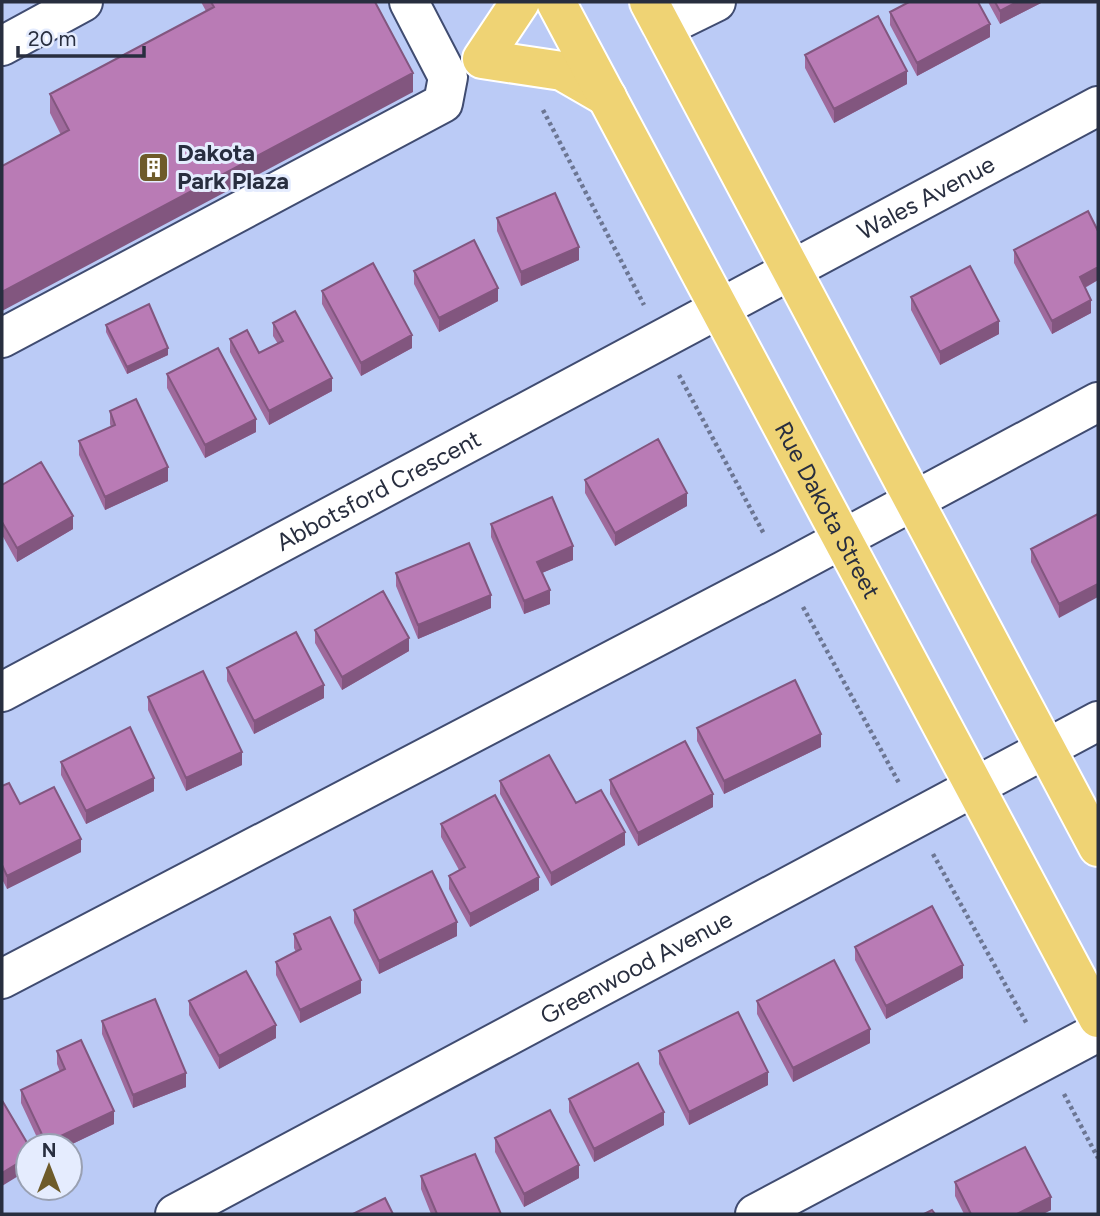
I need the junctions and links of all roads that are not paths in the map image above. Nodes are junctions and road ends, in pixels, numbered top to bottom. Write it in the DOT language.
graph roads {
  1 [pos="83,2"];
  2 [pos="409,2"];
  3 [pos="520,2"];
  4 [pos="556,2"];
  5 [pos="716,2"];
  6 [pos="656,15"];
  7 [pos="2,46"];
  8 [pos="482,59"];
  9 [pos="448,76"];
  10 [pos="607,97"];
  11 [pos="1098,106"];
  12 [pos="792,270"];
  13 [pos="756,289"];
  14 [pos="720,309"];
  15 [pos="2,338"];
  16 [pos="1098,402"];
  17 [pos="913,502"];
  18 [pos="842,540"];
  19 [pos="2,692"];
  20 [pos="1098,721"];
  21 [pos="1046,749"];
  22 [pos="975,787"];
  23 [pos="1098,847"];
  24 [pos="2,979"];
  25 [pos="1098,1018"];
  26 [pos="1098,1032"];
  27 [pos="176,1214"];
  28 [pos="755,1214"];
  1 -- 7 [label="street"];
  2 -- 9 [label="street"];
  3 -- 8 [label="main road"];
  4 -- 10 [label="main road, Rue Dakota Street"];
  5 -- 6 [label="street"];
  6 -- 12 [label="main road"];
  8 -- 9 [label="street"];
  8 -- 10 [label="main road"];
  9 -- 15 [label="street"];
  10 -- 14 [label="main road, Rue Dakota Street"];
  11 -- 12 [label="street, Wales Avenue"];
  12 -- 13 [label="street, Wales Avenue"];
  12 -- 17 [label="main road"];
  13 -- 14 [label="street, Abbotsford Crescent"];
  14 -- 18 [label="main road, Rue Dakota Street"];
  14 -- 19 [label="street, Abbotsford Crescent"];
  16 -- 17 [label="street"];
  17 -- 18 [label="street"];
  17 -- 21 [label="main road"];
  18 -- 22 [label="main road, Rue Dakota Street"];
  18 -- 24 [label="street"];
  20 -- 21 [label="street, Greenwood Avenue"];
  21 -- 22 [label="street, Greenwood Avenue"];
  21 -- 23 [label="main road"];
  22 -- 25 [label="main road, Rue Dakota Street"];
  22 -- 27 [label="street, Greenwood Avenue"];
  26 -- 28 [label="street"];
}
